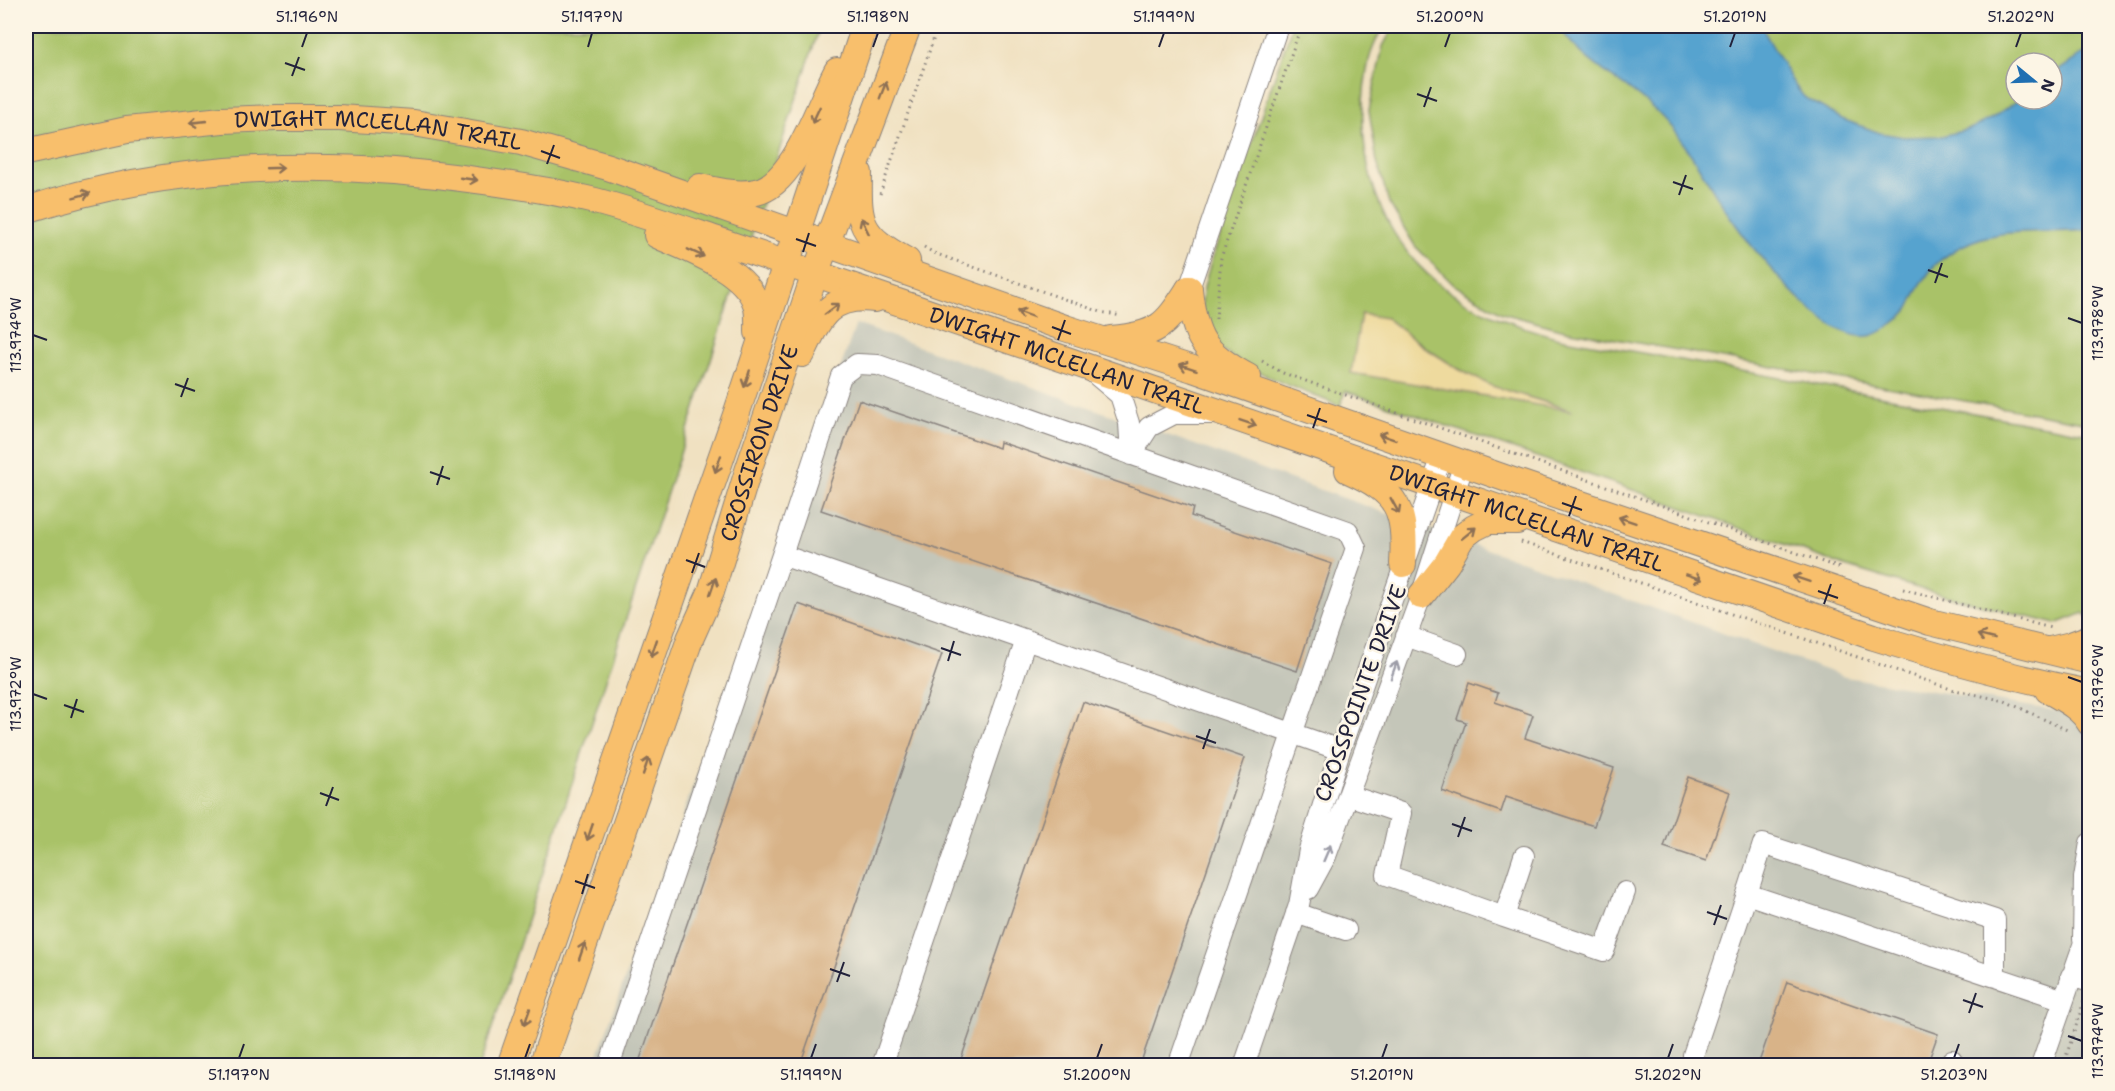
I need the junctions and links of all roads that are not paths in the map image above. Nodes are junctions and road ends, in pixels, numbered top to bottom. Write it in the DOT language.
graph roads {
  1 [pos="863,26"];
  2 [pos="908,26"];
  3 [pos="1278,26"];
  4 [pos="26,152"];
  5 [pos="859,153"];
  6 [pos="608,167"];
  7 [pos="608,205"];
  8 [pos="26,210"];
  9 [pos="796,233"];
  10 [pos="826,244"];
  11 [pos="785,264"];
  12 [pos="815,274"];
  13 [pos="945,285"];
  14 [pos="1189,289"];
  15 [pos="898,302"];
  16 [pos="1105,340"];
  17 [pos="756,350"];
  18 [pos="1088,368"];
  19 [pos="776,390"];
  20 [pos="1303,407"];
  21 [pos="1221,414"];
  22 [pos="1296,439"];
  23 [pos="1131,455"];
  24 [pos="1453,459"];
  25 [pos="1443,490"];
  26 [pos="1540,523"];
  27 [pos="782,555"];
  28 [pos="1403,564"];
  29 [pos="1421,596"];
  30 [pos="1406,636"];
  31 [pos="2090,638"];
  32 [pos="1026,640"];
  33 [pos="2043,651"];
  34 [pos="1457,654"];
  35 [pos="2090,661"];
  36 [pos="2032,681"];
  37 [pos="2090,693"];
  38 [pos="2088,721"];
  39 [pos="1292,733"];
  40 [pos="1340,750"];
  41 [pos="1348,795"];
  42 [pos="2090,843"];
  43 [pos="1524,856"];
  44 [pos="1624,892"];
  45 [pos="1747,894"];
  46 [pos="1298,909"];
  47 [pos="1504,917"];
  48 [pos="1346,930"];
  49 [pos="2086,933"];
  50 [pos="1995,977"];
  51 [pos="2082,984"];
  52 [pos="2064,1000"];
  53 [pos="546,1059"];
  54 [pos="510,1065"];
  55 [pos="609,1065"];
  56 [pos="882,1065"];
  57 [pos="1178,1065"];
  58 [pos="1244,1065"];
  59 [pos="1694,1065"];
  60 [pos="2041,1065"];
  1 -- 6 [label="main road, one-way"];
  1 -- 9 [label="main road, CROSSIRON DRIVE"];
  5 -- 2 [label="main road, CROSSIRON DRIVE, one-way"];
  3 -- 14 [label="street"];
  6 -- 4 [label="main road, DWIGHT MCLELLAN TRAIL, one-way"];
  5 -- 10 [label="main road, CROSSIRON DRIVE"];
  13 -- 5 [label="main road, one-way"];
  6 -- 9 [label="main road, DWIGHT MCLELLAN TRAIL"];
  8 -- 7 [label="main road, DWIGHT MCLELLAN TRAIL, one-way"];
  7 -- 11 [label="main road, DWIGHT MCLELLAN TRAIL"];
  7 -- 17 [label="main road, one-way"];
  9 -- 10 [label="main road, DWIGHT MCLELLAN TRAIL"];
  9 -- 11 [label="main road, CROSSIRON DRIVE"];
  10 -- 12 [label="main road, CROSSIRON DRIVE"];
  10 -- 13 [label="main road, DWIGHT MCLELLAN TRAIL"];
  11 -- 12 [label="main road, DWIGHT MCLELLAN TRAIL"];
  11 -- 17 [label="main road, CROSSIRON DRIVE"];
  12 -- 15 [label="main road, DWIGHT MCLELLAN TRAIL"];
  12 -- 19 [label="main road, CROSSIRON DRIVE"];
  16 -- 13 [label="main road, DWIGHT MCLELLAN TRAIL, one-way"];
  14 -- 16 [label="main road"];
  14 -- 20 [label="main road"];
  15 -- 18 [label="main road, DWIGHT MCLELLAN TRAIL"];
  19 -- 15 [label="main road, one-way"];
  20 -- 16 [label="main road, DWIGHT MCLELLAN TRAIL, one-way"];
  17 -- 54 [label="main road, CROSSIRON DRIVE, one-way"];
  18 -- 21 [label="main road, DWIGHT MCLELLAN TRAIL"];
  18 -- 23 [label="street"];
  53 -- 19 [label="main road, CROSSIRON DRIVE, one-way"];
  24 -- 20 [label="main road, DWIGHT MCLELLAN TRAIL, one-way"];
  21 -- 22 [label="main road, DWIGHT MCLELLAN TRAIL, one-way"];
  21 -- 23 [label="street"];
  22 -- 25 [label="main road, DWIGHT MCLELLAN TRAIL"];
  22 -- 28 [label="main road, one-way"];
  23 -- 27 [label="street"];
  23 -- 39 [label="street"];
  24 -- 25 [label="street"];
  33 -- 24 [label="main road, DWIGHT MCLELLAN TRAIL, one-way"];
  25 -- 26 [label="main road, DWIGHT MCLELLAN TRAIL"];
  25 -- 28 [label="street, CROSSPOINTE DRIVE"];
  25 -- 29 [label="street, CROSSPOINTE DRIVE"];
  29 -- 26 [label="main road, one-way"];
  26 -- 36 [label="main road, DWIGHT MCLELLAN TRAIL, one-way"];
  27 -- 32 [label="street"];
  27 -- 55 [label="street"];
  28 -- 40 [label="street, CROSSPOINTE DRIVE"];
  29 -- 30 [label="street, CROSSPOINTE DRIVE"];
  30 -- 34 [label="street"];
  41 -- 30 [label="street, CROSSPOINTE DRIVE, one-way"];
  31 -- 33 [label="main road"];
  32 -- 39 [label="street"];
  32 -- 56 [label="street"];
  33 -- 35 [label="main road, DWIGHT MCLELLAN TRAIL"];
  36 -- 37 [label="main road, DWIGHT MCLELLAN TRAIL"];
  36 -- 38 [label="main road"];
  39 -- 40 [label="street"];
  39 -- 57 [label="street"];
  40 -- 46 [label="street, CROSSPOINTE DRIVE"];
  46 -- 41 [label="street, CROSSPOINTE DRIVE, one-way"];
  41 -- 47 [label="street"];
  42 -- 49 [label="street"];
  43 -- 47 [label="street"];
  44 -- 47 [label="street"];
  45 -- 50 [label="street"];
  45 -- 50 [label="street"];
  45 -- 59 [label="street"];
  46 -- 48 [label="street"];
  46 -- 58 [label="street, CROSSPOINTE DRIVE"];
  49 -- 51 [label="street"];
  50 -- 52 [label="street"];
  51 -- 52 [label="street"];
  52 -- 60 [label="street"];
}
